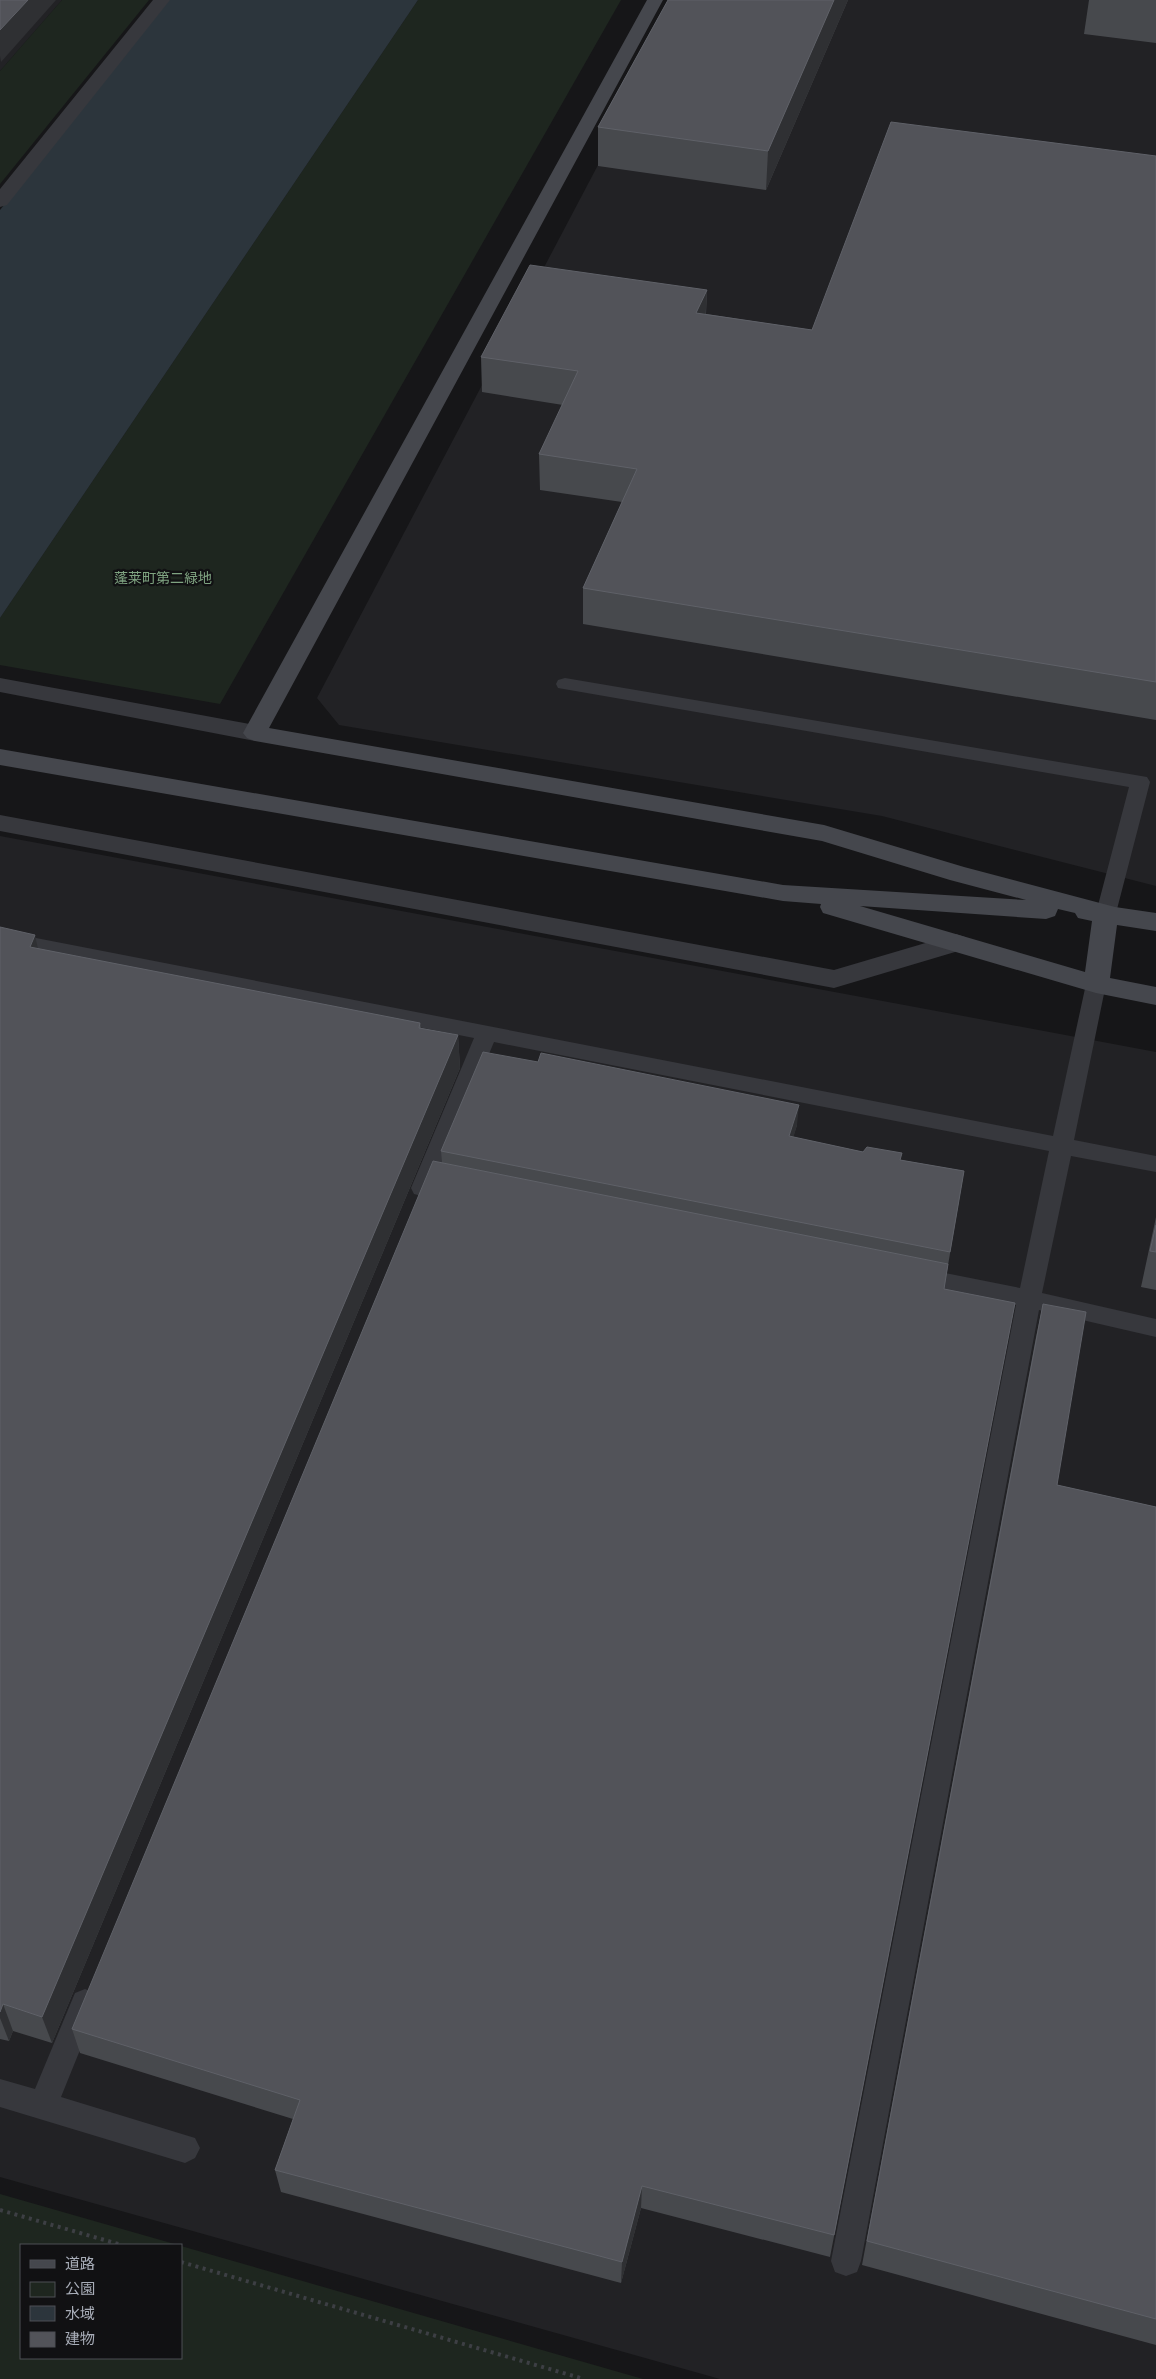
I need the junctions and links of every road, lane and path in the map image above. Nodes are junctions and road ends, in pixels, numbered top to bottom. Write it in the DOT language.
graph roads {
  1 [pos="162,0"];
  2 [pos="655,0"];
  3 [pos="0,201"];
  4 [pos="565,684"];
  5 [pos="0,685"];
  6 [pos="255,733"];
  7 [pos="0,757"];
  8 [pos="1148,783"];
  9 [pos="0,823"];
  10 [pos="783,893"];
  11 [pos="1106,913"];
  12 [pos="1156,922"];
  13 [pos="0,938"];
  14 [pos="956,943"];
  15 [pos="1096,984"];
  16 [pos="1156,996"];
  17 [pos="486,1033"];
  18 [pos="1062,1145"];
  19 [pos="1156,1164"];
  20 [pos="415,1206"];
  21 [pos="893,1272"];
  22 [pos="1029,1299"];
  23 [pos="1156,1328"];
  24 [pos="96,1977"];
  25 [pos="0,2093"];
  26 [pos="42,2106"];
  27 [pos="185,2148"];
  28 [pos="0,2210"];
  29 [pos="119,2244"];
  30 [pos="846,2260"];
  31 [pos="182,2262"];
  32 [pos="584,2379"];
  1 -- 3 [label="street"];
  2 -- 6 [label="street"];
  4 -- 8 [label="lane"];
  5 -- 6 [label="street"];
  6 -- 11 [label="street"];
  7 -- 10 [label="street"];
  8 -- 11 [label="lane"];
  9 -- 14 [label="street"];
  10 -- 11 [label="street"];
  10 -- 14 [label="street"];
  11 -- 12 [label="street"];
  11 -- 15 [label="street"];
  13 -- 17 [label="lane"];
  14 -- 15 [label="street"];
  15 -- 16 [label="street"];
  15 -- 18 [label="lane"];
  17 -- 18 [label="lane"];
  17 -- 20 [label="lane"];
  18 -- 19 [label="lane"];
  18 -- 22 [label="lane"];
  21 -- 22 [label="lane"];
  22 -- 23 [label="lane"];
  22 -- 30 [label="lane"];
  24 -- 26 [label="lane"];
  25 -- 26 [label="lane"];
  26 -- 27 [label="lane"];
  28 -- 29 [label="path"];
  31 -- 32 [label="path"];
}
